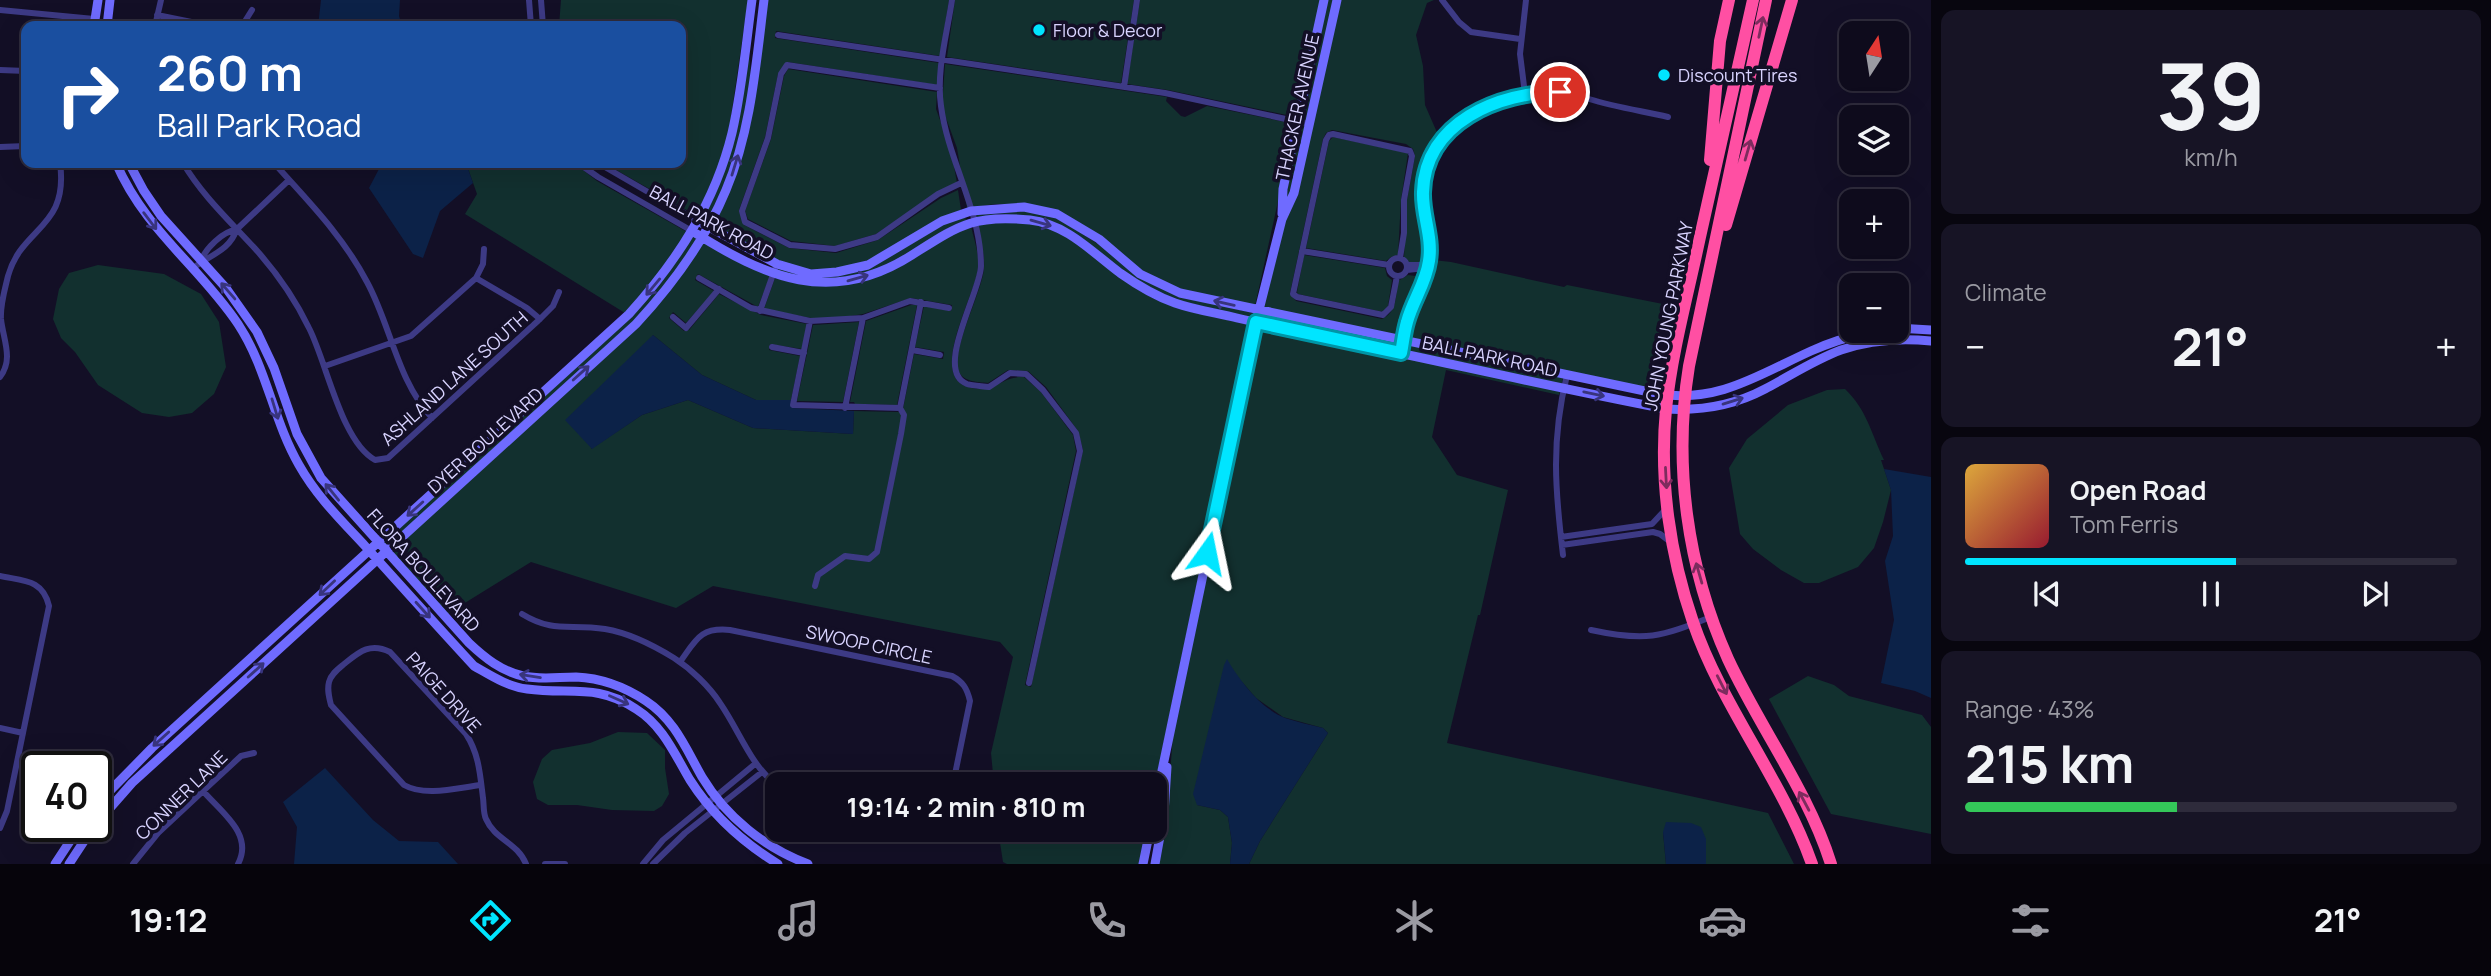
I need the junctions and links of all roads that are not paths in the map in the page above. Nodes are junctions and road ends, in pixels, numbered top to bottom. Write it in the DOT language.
graph roads {
  1 [pos="98,0"];
  2 [pos="110,0"];
  3 [pos="161,0"];
  4 [pos="529,0"];
  5 [pos="541,0"];
  6 [pos="752,0"];
  7 [pos="761,0"];
  8 [pos="952,0"];
  9 [pos="1137,0"];
  10 [pos="1324,0"];
  11 [pos="1337,0"];
  12 [pos="1442,0"];
  13 [pos="1526,0"];
  14 [pos="1729,0"];
  15 [pos="1753,0"];
  16 [pos="1766,0"];
  17 [pos="1792,0"];
  18 [pos="0,10"];
  19 [pos="252,10"];
  20 [pos="156,15"];
  21 [pos="80,21"];
  22 [pos="94,21"];
  23 [pos="107,21"];
  24 [pos="155,21"];
  25 [pos="186,21"];
  26 [pos="245,21"];
  27 [pos="531,21"];
  28 [pos="543,21"];
  29 [pos="1317,32"];
  30 [pos="778,35"];
  31 [pos="1329,35"];
  32 [pos="1520,39"];
  33 [pos="943,60"];
  34 [pos="0,70"];
  35 [pos="21,71"];
  36 [pos="1124,87"];
  37 [pos="940,88"];
  38 [pos="1525,94"];
  39 [pos="1668,117"];
  40 [pos="1299,122"];
  41 [pos="1309,124"];
  42 [pos="21,146"];
  43 [pos="0,147"];
  44 [pos="60,168"];
  45 [pos="119,168"];
  46 [pos="132,168"];
  47 [pos="187,168"];
  48 [pos="278,168"];
  49 [pos="586,168"];
  50 [pos="606,168"];
  51 [pos="623,178"];
  52 [pos="289,180"];
  53 [pos="961,183"];
  54 [pos="618,188"];
  55 [pos="1707,206"];
  56 [pos="971,211"];
  57 [pos="1282,219"];
  58 [pos="698,221"];
  59 [pos="974,222"];
  60 [pos="708,227"];
  61 [pos="236,230"];
  62 [pos="692,231"];
  63 [pos="703,238"];
  64 [pos="214,244"];
  65 [pos="484,249"];
  66 [pos="219,250"];
  67 [pos="1302,251"];
  68 [pos="1400,258"];
  69 [pos="201,261"];
  70 [pos="1389,265"];
  71 [pos="1407,267"];
  72 [pos="775,269"];
  73 [pos="1427,269"];
  74 [pos="192,270"];
  75 [pos="1396,276"];
  76 [pos="475,278"];
  77 [pos="699,278"];
  78 [pos="719,289"];
  79 [pos="559,292"];
  80 [pos="921,302"];
  81 [pos="949,307"];
  82 [pos="1701,310"];
  83 [pos="760,311"];
  84 [pos="1259,311"];
  85 [pos="673,317"];
  86 [pos="863,318"];
  87 [pos="540,319"];
  88 [pos="810,321"];
  89 [pos="1256,322"];
  90 [pos="1909,329"];
  91 [pos="1931,330"];
  92 [pos="1839,339"];
  93 [pos="1404,340"];
  94 [pos="1931,341"];
  95 [pos="394,344"];
  96 [pos="772,347"];
  97 [pos="912,350"];
  98 [pos="1811,351"];
  99 [pos="804,353"];
  100 [pos="1401,353"];
  101 [pos="940,355"];
  102 [pos="1824,358"];
  103 [pos="325,366"];
  104 [pos="1567,374"];
  105 [pos="0,377"];
  106 [pos="1564,388"];
  107 [pos="1668,396"];
  108 [pos="1684,404"];
  109 [pos="845,408"];
  110 [pos="900,408"];
  111 [pos="1666,409"];
  112 [pos="432,418"];
  113 [pos="1668,507"];
  114 [pos="1634,531"];
  115 [pos="1562,541"];
  116 [pos="378,543"];
  117 [pos="1673,544"];
  118 [pos="369,550"];
  119 [pos="386,551"];
  120 [pos="1563,555"];
  121 [pos="377,560"];
  122 [pos="0,576"];
  123 [pos="815,586"];
  124 [pos="522,614"];
  125 [pos="1712,616"];
  126 [pos="1693,623"];
  127 [pos="1591,630"];
  128 [pos="680,662"];
  129 [pos="1029,683"];
  130 [pos="212,694"];
  131 [pos="205,716"];
  132 [pos="0,728"];
  133 [pos="23,733"];
  134 [pos="1170,733"];
  135 [pos="254,753"];
  136 [pos="755,764"];
  137 [pos="762,772"];
  138 [pos="955,772"];
  139 [pos="1162,772"];
  140 [pos="765,775"];
  141 [pos="737,778"];
  142 [pos="481,785"];
  143 [pos="744,786"];
  144 [pos="112,787"];
  145 [pos="203,790"];
  146 [pos="715,796"];
  147 [pos="722,804"];
  148 [pos="112,806"];
  149 [pos="710,807"];
  150 [pos="679,826"];
  151 [pos="0,828"];
  152 [pos="685,833"];
  153 [pos="69,842"];
  154 [pos="84,842"];
  155 [pos="1148,842"];
  156 [pos="55,864"];
  157 [pos="69,864"];
  158 [pos="133,864"];
  159 [pos="238,864"];
  160 [pos="526,864"];
  161 [pos="545,864"];
  162 [pos="565,864"];
  163 [pos="643,864"];
  164 [pos="653,864"];
  165 [pos="778,864"];
  166 [pos="808,864"];
  167 [pos="1143,864"];
  168 [pos="1155,864"];
  169 [pos="1812,864"];
  170 [pos="1831,864"];
  1 -- 22 [label="street"];
  2 -- 23 [label="street"];
  3 -- 20 [label="street"];
  4 -- 27 [label="street"];
  5 -- 28 [label="street"];
  6 -- 58 [label="street, DYER BOULEVARD"];
  60 -- 7 [label="street, DYER BOULEVARD, one-way"];
  8 -- 33 [label="street"];
  9 -- 36 [label="street"];
  10 -- 29 [label="street, THACKER AVENUE"];
  11 -- 31 [label="street, THACKER AVENUE"];
  12 -- 32 [label="street"];
  13 -- 32 [label="street"];
  14 -- 55 [label="highway"];
  15 -- 55 [label="highway, JOHN YOUNG PARKWAY"];
  82 -- 16 [label="highway, JOHN YOUNG PARKWAY, one-way"];
  82 -- 17 [label="highway, one-way"];
  18 -- 21 [label="street"];
  19 -- 26 [label="street"];
  20 -- 24 [label="street"];
  20 -- 25 [label="street"];
  29 -- 31 [label="street"];
  29 -- 40 [label="street, THACKER AVENUE"];
  30 -- 33 [label="street"];
  31 -- 41 [label="street, THACKER AVENUE"];
  32 -- 38 [label="street"];
  33 -- 36 [label="street"];
  33 -- 37 [label="street"];
  34 -- 35 [label="street"];
  36 -- 40 [label="street"];
  37 -- 53 [label="street"];
  37 -- 53 [label="street"];
  38 -- 39 [label="street"];
  38 -- 73 [label="street"];
  40 -- 41 [label="street"];
  40 -- 57 [label="street, THACKER AVENUE"];
  41 -- 57 [label="street, THACKER AVENUE"];
  42 -- 43 [label="street"];
  44 -- 105 [label="street"];
  45 -- 74 [label="street, FLORA BOULEVARD, one-way"];
  46 -- 69 [label="street, FLORA BOULEVARD"];
  47 -- 61 [label="street, ASHLAND LANE SOUTH"];
  48 -- 52 [label="street"];
  49 -- 54 [label="street, BALL PARK ROAD"];
  50 -- 51 [label="street, BALL PARK ROAD"];
  51 -- 54 [label="street"];
  51 -- 58 [label="street, BALL PARK ROAD"];
  52 -- 61 [label="street"];
  52 -- 95 [label="street"];
  53 -- 56 [label="street"];
  54 -- 62 [label="street, BALL PARK ROAD"];
  55 -- 107 [label="highway, JOHN YOUNG PARKWAY"];
  56 -- 59 [label="street"];
  56 -- 72 [label="street, BALL PARK ROAD"];
  84 -- 56 [label="street, BALL PARK ROAD, one-way"];
  57 -- 84 [label="street, THACKER AVENUE"];
  58 -- 60 [label="street, BALL PARK ROAD"];
  58 -- 62 [label="street, DYER BOULEVARD"];
  72 -- 59 [label="street, BALL PARK ROAD, one-way"];
  59 -- 89 [label="street, BALL PARK ROAD, one-way"];
  59 -- 129 [label="street"];
  60 -- 63 [label="street, DYER BOULEVARD"];
  60 -- 72 [label="street, BALL PARK ROAD"];
  61 -- 64 [label="street"];
  61 -- 66 [label="street"];
  61 -- 103 [label="street, ASHLAND LANE SOUTH"];
  62 -- 63 [label="street, BALL PARK ROAD"];
  62 -- 116 [label="street, DYER BOULEVARD, one-way"];
  63 -- 72 [label="street, BALL PARK ROAD"];
  119 -- 63 [label="street, DYER BOULEVARD, one-way"];
  64 -- 66 [label="street"];
  64 -- 69 [label="street"];
  65 -- 76 [label="street"];
  66 -- 69 [label="street"];
  67 -- 68 [label="street"];
  67 -- 70 [label="street"];
  67 -- 75 [label="street"];
  68 -- 70 [label="street"];
  68 -- 71 [label="street"];
  69 -- 74 [label="street"];
  116 -- 69 [label="street, FLORA BOULEVARD, one-way"];
  70 -- 75 [label="street"];
  71 -- 73 [label="street"];
  71 -- 75 [label="street"];
  72 -- 83 [label="street"];
  73 -- 93 [label="street"];
  74 -- 118 [label="street, FLORA BOULEVARD, one-way"];
  76 -- 87 [label="street"];
  76 -- 95 [label="street"];
  77 -- 78 [label="street"];
  78 -- 83 [label="street"];
  78 -- 85 [label="street"];
  79 -- 87 [label="street, ASHLAND LANE SOUTH"];
  80 -- 81 [label="street"];
  80 -- 86 [label="street"];
  80 -- 97 [label="street"];
  82 -- 108 [label="highway, JOHN YOUNG PARKWAY"];
  83 -- 88 [label="street"];
  84 -- 89 [label="street, THACKER AVENUE"];
  84 -- 93 [label="street, BALL PARK ROAD"];
  86 -- 88 [label="street"];
  86 -- 109 [label="street"];
  87 -- 112 [label="street, ASHLAND LANE SOUTH"];
  88 -- 99 [label="street"];
  89 -- 100 [label="street, BALL PARK ROAD"];
  89 -- 134 [label="street, THACKER AVENUE"];
  90 -- 91 [label="street"];
  92 -- 98 [label="street"];
  93 -- 100 [label="street"];
  93 -- 104 [label="street, BALL PARK ROAD"];
  94 -- 102 [label="street"];
  95 -- 103 [label="street"];
  95 -- 112 [label="street"];
  96 -- 99 [label="street"];
  97 -- 101 [label="street"];
  97 -- 110 [label="street"];
  98 -- 102 [label="street"];
  98 -- 108 [label="street"];
  99 -- 109 [label="street"];
  100 -- 106 [label="street, BALL PARK ROAD"];
  108 -- 102 [label="street, one-way"];
  103 -- 112 [label="street, ASHLAND LANE SOUTH"];
  104 -- 106 [label="street"];
  104 -- 107 [label="street, BALL PARK ROAD"];
  106 -- 111 [label="street, BALL PARK ROAD, one-way"];
  106 -- 115 [label="street"];
  107 -- 108 [label="street, BALL PARK ROAD"];
  107 -- 111 [label="highway, JOHN YOUNG PARKWAY"];
  108 -- 111 [label="street, BALL PARK ROAD"];
  125 -- 108 [label="highway, JOHN YOUNG PARKWAY, one-way"];
  109 -- 110 [label="street"];
  110 -- 123 [label="street"];
  111 -- 113 [label="highway, JOHN YOUNG PARKWAY, one-way"];
  113 -- 114 [label="street"];
  113 -- 117 [label="highway, JOHN YOUNG PARKWAY"];
  114 -- 115 [label="street"];
  114 -- 117 [label="street"];
  115 -- 120 [label="street"];
  116 -- 118 [label="street, DYER BOULEVARD"];
  116 -- 119 [label="street, FLORA BOULEVARD"];
  117 -- 126 [label="highway, JOHN YOUNG PARKWAY"];
  118 -- 121 [label="street, FLORA BOULEVARD"];
  118 -- 130 [label="street, DYER BOULEVARD, one-way"];
  119 -- 121 [label="street, DYER BOULEVARD"];
  146 -- 119 [label="street, FLORA BOULEVARD, one-way"];
  131 -- 121 [label="street, DYER BOULEVARD, one-way"];
  121 -- 149 [label="street, FLORA BOULEVARD, one-way"];
  122 -- 133 [label="street"];
  124 -- 128 [label="street"];
  125 -- 126 [label="street"];
  170 -- 125 [label="highway, JOHN YOUNG PARKWAY, one-way"];
  126 -- 127 [label="street"];
  126 -- 169 [label="highway, JOHN YOUNG PARKWAY, one-way"];
  128 -- 136 [label="street"];
  128 -- 138 [label="street, SWOOP CIRCLE"];
  130 -- 131 [label="street"];
  130 -- 144 [label="street, DYER BOULEVARD, one-way"];
  131 -- 148 [label="street, DYER BOULEVARD"];
  132 -- 133 [label="street"];
  133 -- 151 [label="street"];
  134 -- 139 [label="street, THACKER AVENUE"];
  134 -- 168 [label="street, THACKER AVENUE"];
  135 -- 145 [label="street, CONNER LANE"];
  136 -- 137 [label="street"];
  136 -- 141 [label="street"];
  137 -- 140 [label="street"];
  137 -- 143 [label="street"];
  141 -- 143 [label="street"];
  141 -- 146 [label="street"];
  142 -- 142 [label="street, PAIGE DRIVE"];
  142 -- 160 [label="street, PAIGE DRIVE"];
  143 -- 147 [label="street"];
  145 -- 158 [label="street, CONNER LANE"];
  145 -- 159 [label="street"];
  146 -- 147 [label="street, FLORA BOULEVARD"];
  146 -- 149 [label="street"];
  147 -- 149 [label="street"];
  147 -- 166 [label="street, FLORA BOULEVARD"];
  149 -- 150 [label="street"];
  149 -- 152 [label="street"];
  149 -- 165 [label="street, FLORA BOULEVARD"];
  150 -- 152 [label="street"];
  150 -- 163 [label="street"];
  152 -- 164 [label="street"];
  153 -- 156 [label="street"];
  154 -- 157 [label="street, DYER BOULEVARD"];
  155 -- 167 [label="street"];
  161 -- 162 [label="street"];
}
